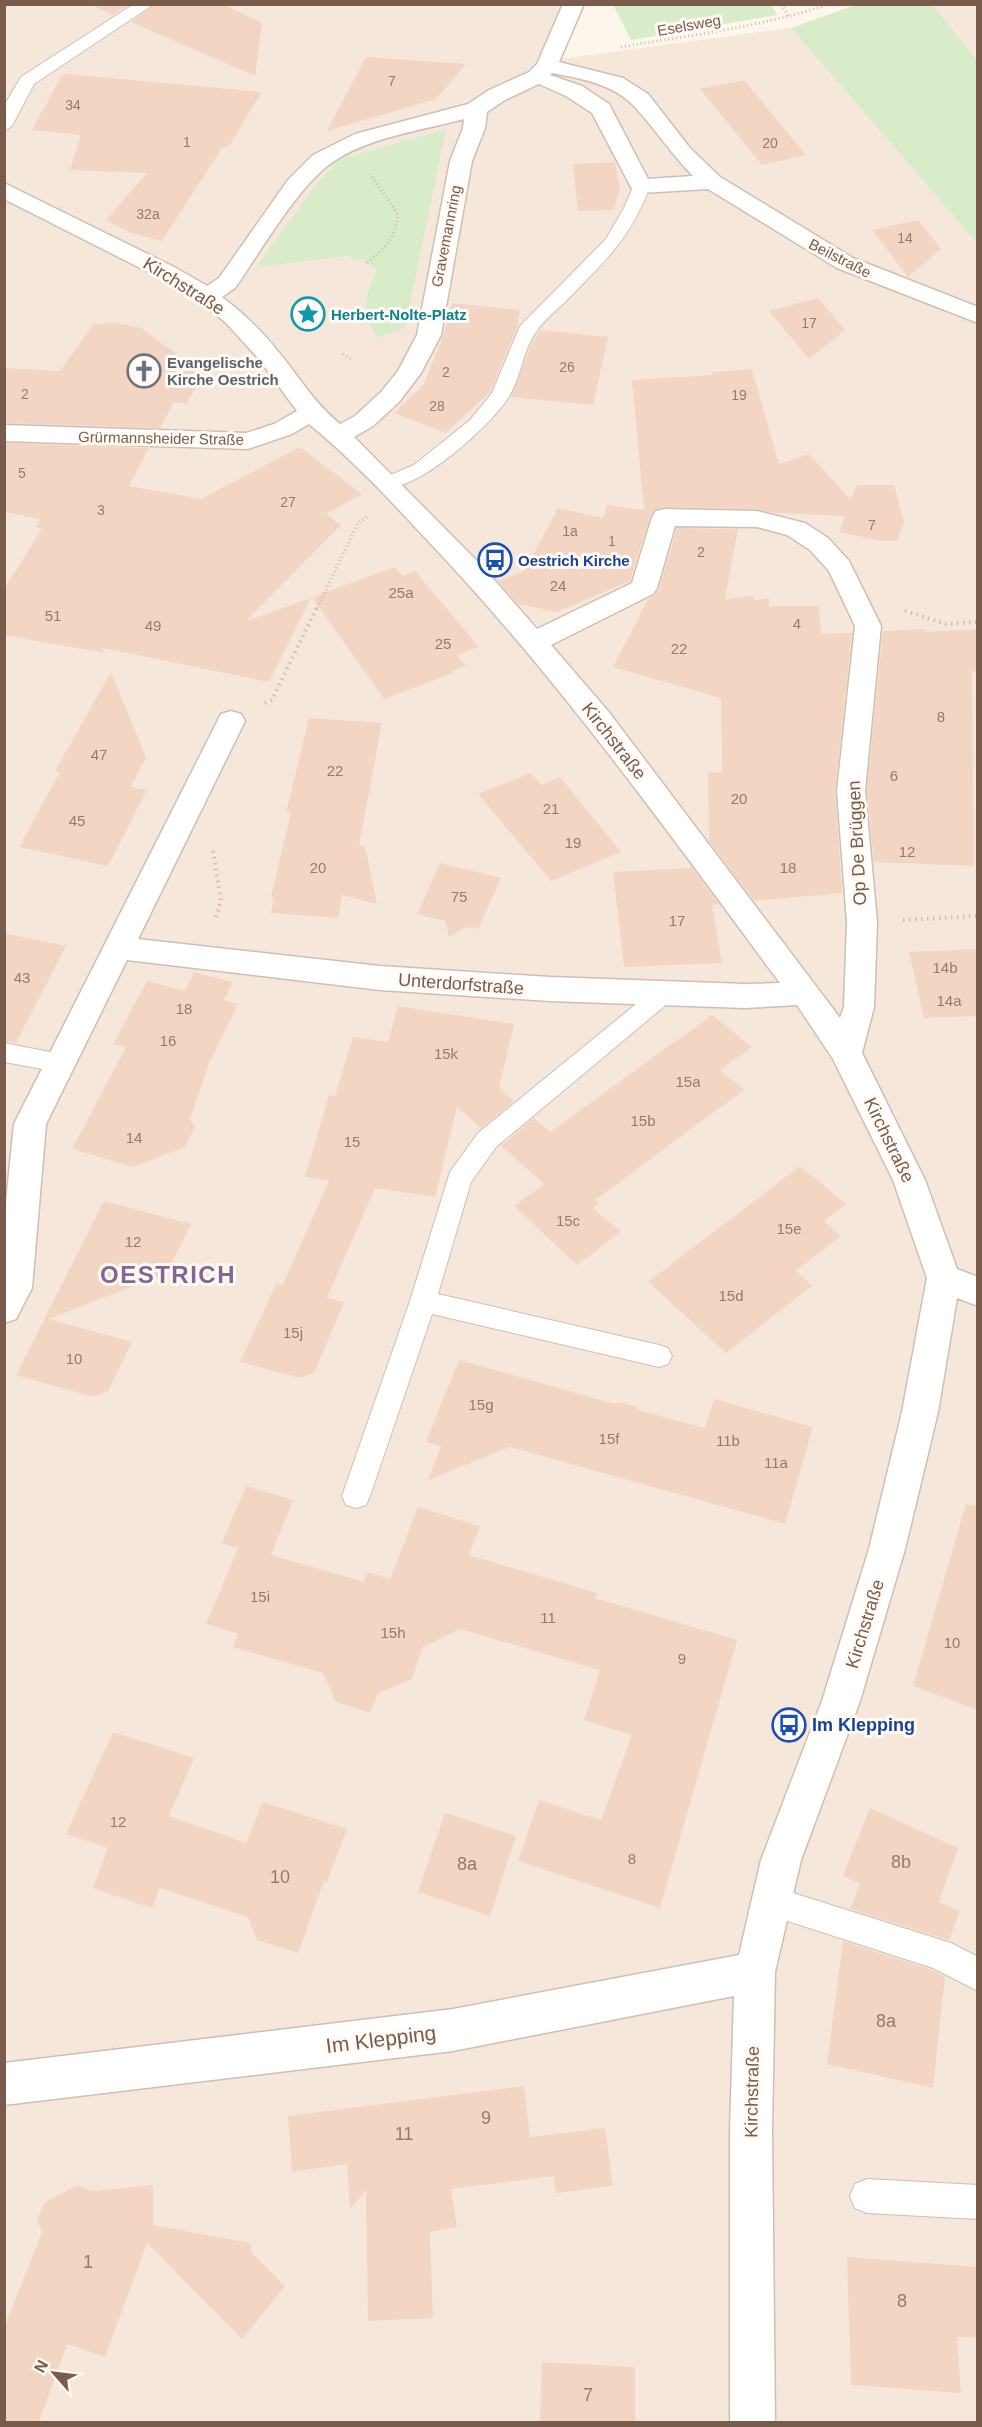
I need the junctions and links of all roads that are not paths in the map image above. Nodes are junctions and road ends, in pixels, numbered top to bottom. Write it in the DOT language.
graph roads {
  1 [pos="146,4"];
  2 [pos="574,4"];
  3 [pos="545,66"];
  4 [pos="476,109"];
  5 [pos="4,126"];
  6 [pos="712,182"];
  7 [pos="641,186"];
  8 [pos="4,190"];
  9 [pos="207,297"];
  10 [pos="978,316"];
  11 [pos="311,413"];
  12 [pos="4,433"];
  13 [pos="339,435"];
  14 [pos="393,488"];
  15 [pos="532,642"];
  16 [pos="231,721"];
  17 [pos="119,948"];
  18 [pos="665,993"];
  19 [pos="805,993"];
  20 [pos="4,1052"];
  21 [pos="846,1053"];
  22 [pos="60,1063"];
  23 [pos="944,1278"];
  24 [pos="978,1292"];
  25 [pos="423,1301"];
  26 [pos="4,1309"];
  27 [pos="659,1356"];
  28 [pos="356,1496"];
  29 [pos="771,1901"];
  30 [pos="755,1972"];
  31 [pos="978,1975"];
  32 [pos="4,2084"];
  33 [pos="867,2196"];
  34 [pos="978,2202"];
  35 [pos="753,2422"];
  1 -- 5 [label="lane"];
  2 -- 3 [label="street"];
  3 -- 4 [label="street"];
  3 -- 6 [label="street, Beilstraße"];
  3 -- 7 [label="street"];
  4 -- 9 [label="street"];
  4 -- 13 [label="street, Gravemannring"];
  6 -- 7 [label="street"];
  6 -- 10 [label="street, Beilstraße"];
  7 -- 14 [label="lane"];
  8 -- 9 [label="street, Kirchstraße"];
  9 -- 11 [label="street, Kirchstraße"];
  11 -- 12 [label="street, Grürmannsheider Straße"];
  11 -- 13 [label="street, Kirchstraße"];
  13 -- 14 [label="street, Kirchstraße"];
  14 -- 15 [label="street, Kirchstraße"];
  15 -- 19 [label="street, Kirchstraße"];
  15 -- 21 [label="street, Op De Brüggen"];
  16 -- 17 [label="street"];
  17 -- 18 [label="street, Unterdorfstraße"];
  17 -- 22 [label="street"];
  18 -- 19 [label="street, Unterdorfstraße"];
  18 -- 25 [label="lane"];
  19 -- 21 [label="street, Kirchstraße"];
  20 -- 22 [label="lane"];
  21 -- 23 [label="street, Kirchstraße"];
  22 -- 26 [label="street"];
  23 -- 24 [label="street"];
  23 -- 29 [label="street, Kirchstraße"];
  25 -- 27 [label="lane"];
  25 -- 28 [label="lane"];
  29 -- 30 [label="street, Kirchstraße"];
  29 -- 31 [label="lane"];
  30 -- 32 [label="street, Im Klepping"];
  30 -- 35 [label="street, Kirchstraße"];
  33 -- 34 [label="lane"];
}
